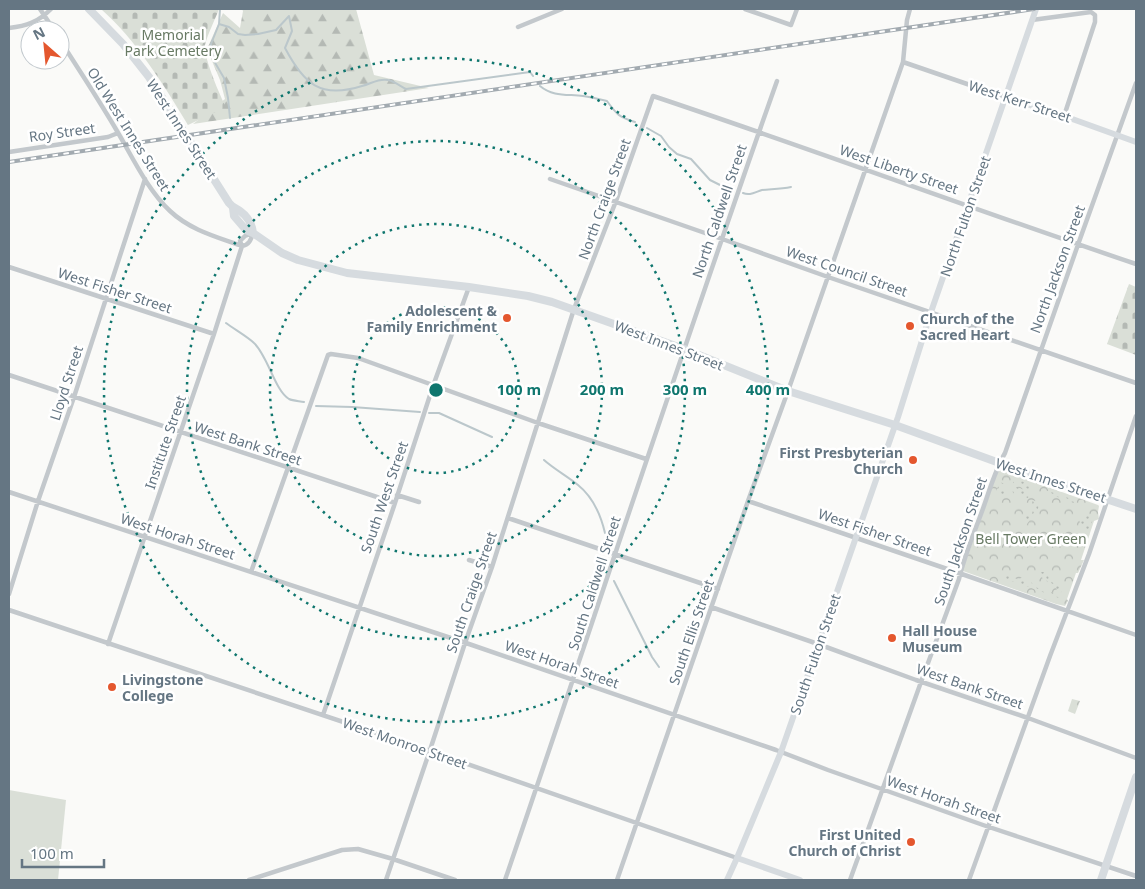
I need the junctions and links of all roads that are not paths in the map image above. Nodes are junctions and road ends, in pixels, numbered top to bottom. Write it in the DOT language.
graph roads {
  1 [pos="40,9"];
  2 [pos="51,9"];
  3 [pos="89,9"];
  4 [pos="562,9"];
  5 [pos="745,9"];
  6 [pos="797,9"];
  7 [pos="910,9"];
  8 [pos="1036,9"];
  9 [pos="44,15"];
  10 [pos="47,20"];
  11 [pos="1032,20"];
  12 [pos="518,27"];
  13 [pos="9,28"];
  14 [pos="70,56"];
  15 [pos="903,62"];
  16 [pos="777,80"];
  17 [pos="1136,82"];
  18 [pos="653,96"];
  19 [pos="1005,97"];
  20 [pos="1064,116"];
  21 [pos="759,131"];
  22 [pos="118,133"];
  23 [pos="1117,135"];
  24 [pos="1136,142"];
  25 [pos="9,152"];
  26 [pos="865,170"];
  27 [pos="145,179"];
  28 [pos="550,179"];
  29 [pos="616,201"];
  30 [pos="968,205"];
  31 [pos="253,233"];
  32 [pos="722,239"];
  33 [pos="1078,244"];
  34 [pos="242,246"];
  35 [pos="1136,264"];
  36 [pos="9,267"];
  37 [pos="828,277"];
  38 [pos="469,287"];
  39 [pos="105,299"];
  40 [pos="574,309"];
  41 [pos="932,312"];
  42 [pos="214,334"];
  43 [pos="684,349"];
  44 [pos="1040,350"];
  45 [pos="9,375"];
  46 [pos="1136,383"];
  47 [pos="433,386"];
  48 [pos="788,391"];
  49 [pos="74,398"];
  50 [pos="1136,416"];
  51 [pos="538,423"];
  52 [pos="895,425"];
  53 [pos="180,432"];
  54 [pos="646,459"];
  55 [pos="1000,463"];
  56 [pos="289,468"];
  57 [pos="9,492"];
  58 [pos="397,495"];
  59 [pos="1108,499"];
  60 [pos="38,501"];
  61 [pos="748,501"];
  62 [pos="419,502"];
  63 [pos="395,503"];
  64 [pos="1136,509"];
  65 [pos="508,518"];
  66 [pos="144,537"];
  67 [pos="855,538"];
  68 [pos="615,555"];
  69 [pos="469,560"];
  70 [pos="492,567"];
  71 [pos="251,572"];
  72 [pos="960,573"];
  73 [pos="718,589"];
  74 [pos="9,594"];
  75 [pos="711,607"];
  76 [pos="358,608"];
  77 [pos="9,610"];
  78 [pos="1067,612"];
  79 [pos="1136,635"];
  80 [pos="465,643"];
  81 [pos="108,644"];
  82 [pos="818,644"];
  83 [pos="574,680"];
  84 [pos="920,682"];
  85 [pos="322,715"];
  86 [pos="674,715"];
  87 [pos="1028,718"];
  88 [pos="430,751"];
  89 [pos="781,752"];
  90 [pos="1136,758"];
  91 [pos="1136,777"];
  92 [pos="536,789"];
  93 [pos="882,790"];
  94 [pos="637,824"];
  95 [pos="989,827"];
  96 [pos="737,858"];
  97 [pos="393,859"];
  98 [pos="1106,865"];
  99 [pos="1136,876"];
  100 [pos="249,880"];
  101 [pos="386,880"];
  102 [pos="456,880"];
  103 [pos="505,880"];
  104 [pos="617,880"];
  105 [pos="727,880"];
  106 [pos="800,880"];
  107 [pos="850,880"];
  108 [pos="969,880"];
  109 [pos="1101,880"];
  1 -- 9 [label="street"];
  2 -- 9 [label="street"];
  3 -- 31 [label="main road, West Innes Street"];
  4 -- 12 [label="street"];
  5 -- 6 [label="street"];
  7 -- 15 [label="street, South Ellis Street"];
  8 -- 11 [label="street, North Fulton Street"];
  9 -- 10 [label="street"];
  9 -- 13 [label="street"];
  11 -- 19 [label="street, North Fulton Street"];
  11 -- 20 [label="street"];
  14 -- 22 [label="street, Old West Innes Street"];
  15 -- 19 [label="street, West Kerr Street"];
  15 -- 26 [label="street, South Ellis Street"];
  16 -- 21 [label="street, North Caldwell Street"];
  17 -- 23 [label="street, North Jackson Street"];
  18 -- 21 [label="street, West Liberty Street"];
  18 -- 29 [label="street, North Craige Street"];
  19 -- 20 [label="street, West Kerr Street"];
  19 -- 30 [label="street, North Fulton Street"];
  20 -- 23 [label="street, West Kerr Street"];
  21 -- 26 [label="street, West Liberty Street"];
  21 -- 32 [label="street, North Caldwell Street"];
  22 -- 25 [label="street, Roy Street"];
  22 -- 27 [label="street, Old West Innes Street"];
  23 -- 24 [label="street, West Kerr Street"];
  23 -- 33 [label="street, North Jackson Street"];
  26 -- 30 [label="street, West Liberty Street"];
  26 -- 37 [label="street, South Ellis Street"];
  27 -- 34 [label="street, Old West Innes Street"];
  27 -- 39 [label="street, Lloyd Street"];
  28 -- 29 [label="street, West Council Street"];
  29 -- 32 [label="street, West Council Street"];
  29 -- 40 [label="street, North Craige Street"];
  30 -- 33 [label="street, West Liberty Street"];
  30 -- 41 [label="street, North Fulton Street"];
  31 -- 34 [label="street, Institute Street"];
  31 -- 38 [label="main road, West Innes Street"];
  32 -- 37 [label="street, West Council Street"];
  32 -- 43 [label="street, North Caldwell Street"];
  33 -- 35 [label="street, West Liberty Street"];
  33 -- 44 [label="street, North Jackson Street"];
  34 -- 42 [label="street, Institute Street"];
  36 -- 39 [label="street, West Fisher Street"];
  37 -- 41 [label="street, West Council Street"];
  37 -- 48 [label="street, South Ellis Street"];
  38 -- 40 [label="main road, West Innes Street"];
  38 -- 47 [label="street, South West Street"];
  39 -- 42 [label="street, West Fisher Street"];
  39 -- 49 [label="street, Lloyd Street"];
  40 -- 43 [label="main road, West Innes Street"];
  40 -- 51 [label="street, South Craige Street"];
  41 -- 44 [label="street, West Council Street"];
  41 -- 52 [label="street, North Fulton Street"];
  42 -- 53 [label="street, Institute Street"];
  43 -- 48 [label="main road, West Innes Street"];
  43 -- 54 [label="street, South Caldwell Street"];
  44 -- 46 [label="street, West Council Street"];
  44 -- 55 [label="street, North Jackson Street"];
  45 -- 49 [label="street, West Bank Street"];
  47 -- 51 [label="street"];
  47 -- 56 [label="street"];
  47 -- 58 [label="street, South West Street"];
  48 -- 52 [label="main road, West Innes Street"];
  48 -- 61 [label="street, South Ellis Street"];
  49 -- 53 [label="street, West Bank Street"];
  49 -- 60 [label="street, Lloyd Street"];
  50 -- 59 [label="street"];
  51 -- 54 [label="street"];
  51 -- 65 [label="street, South Craige Street"];
  52 -- 55 [label="main road, West Innes Street"];
  52 -- 67 [label="street, South Fulton Street"];
  53 -- 56 [label="street, West Bank Street"];
  53 -- 66 [label="street, Institute Street"];
  54 -- 68 [label="street, South Caldwell Street"];
  55 -- 59 [label="main road, West Innes Street"];
  55 -- 72 [label="street, South Jackson Street"];
  56 -- 63 [label="street, West Bank Street"];
  56 -- 71 [label="street"];
  57 -- 60 [label="street, West Horah Street"];
  58 -- 62 [label="street"];
  58 -- 63 [label="street, South West Street"];
  59 -- 64 [label="main road, West Innes Street"];
  59 -- 78 [label="street"];
  60 -- 66 [label="street, West Horah Street"];
  60 -- 74 [label="street, Lloyd Street"];
  61 -- 67 [label="street, West Fisher Street"];
  61 -- 73 [label="street, South Ellis Street"];
  63 -- 76 [label="street, South West Street"];
  65 -- 68 [label="street"];
  65 -- 70 [label="street, South Craige Street"];
  66 -- 71 [label="street, West Horah Street"];
  66 -- 81 [label="street, Institute Street"];
  67 -- 72 [label="street, West Fisher Street"];
  67 -- 82 [label="street, South Fulton Street"];
  68 -- 73 [label="street"];
  68 -- 83 [label="street, South Caldwell Street"];
  69 -- 70 [label="street"];
  70 -- 80 [label="street, South Craige Street"];
  71 -- 76 [label="street, West Horah Street"];
  72 -- 78 [label="street, West Fisher Street"];
  72 -- 84 [label="street, South Jackson Street"];
  73 -- 75 [label="street, South Ellis Street"];
  75 -- 82 [label="street, West Bank Street"];
  75 -- 86 [label="street, South Ellis Street"];
  76 -- 80 [label="street, West Horah Street"];
  76 -- 85 [label="street, South West Street"];
  77 -- 81 [label="street, West Monroe Street"];
  78 -- 79 [label="street, West Fisher Street"];
  78 -- 87 [label="street"];
  80 -- 83 [label="street, West Horah Street"];
  80 -- 88 [label="street, South Craige Street"];
  81 -- 85 [label="street, West Monroe Street"];
  82 -- 84 [label="street, West Bank Street"];
  82 -- 89 [label="street, South Fulton Street"];
  83 -- 86 [label="street, West Horah Street"];
  83 -- 92 [label="street, South Caldwell Street"];
  84 -- 87 [label="street, West Bank Street"];
  84 -- 93 [label="street, South Jackson Street"];
  85 -- 88 [label="street, West Monroe Street"];
  86 -- 89 [label="street, West Horah Street"];
  86 -- 94 [label="street, South Ellis Street"];
  87 -- 90 [label="street, West Bank Street"];
  87 -- 95 [label="street"];
  88 -- 92 [label="street, West Monroe Street"];
  88 -- 97 [label="street, South Craige Street"];
  89 -- 93 [label="street, West Horah Street"];
  89 -- 96 [label="street, South Fulton Street"];
  91 -- 98 [label="main road"];
  92 -- 94 [label="street, West Monroe Street"];
  92 -- 103 [label="street, South Caldwell Street"];
  93 -- 95 [label="street, West Horah Street"];
  93 -- 107 [label="street, South Jackson Street"];
  94 -- 96 [label="street, West Monroe Street"];
  94 -- 104 [label="street, South Ellis Street"];
  95 -- 98 [label="street, West Horah Street"];
  95 -- 108 [label="street"];
  96 -- 105 [label="street, South Fulton Street"];
  96 -- 106 [label="street, West Monroe Street"];
  97 -- 100 [label="street"];
  97 -- 101 [label="street, South Craige Street"];
  97 -- 102 [label="street"];
  98 -- 99 [label="street, West Horah Street"];
  98 -- 109 [label="main road"];
}
